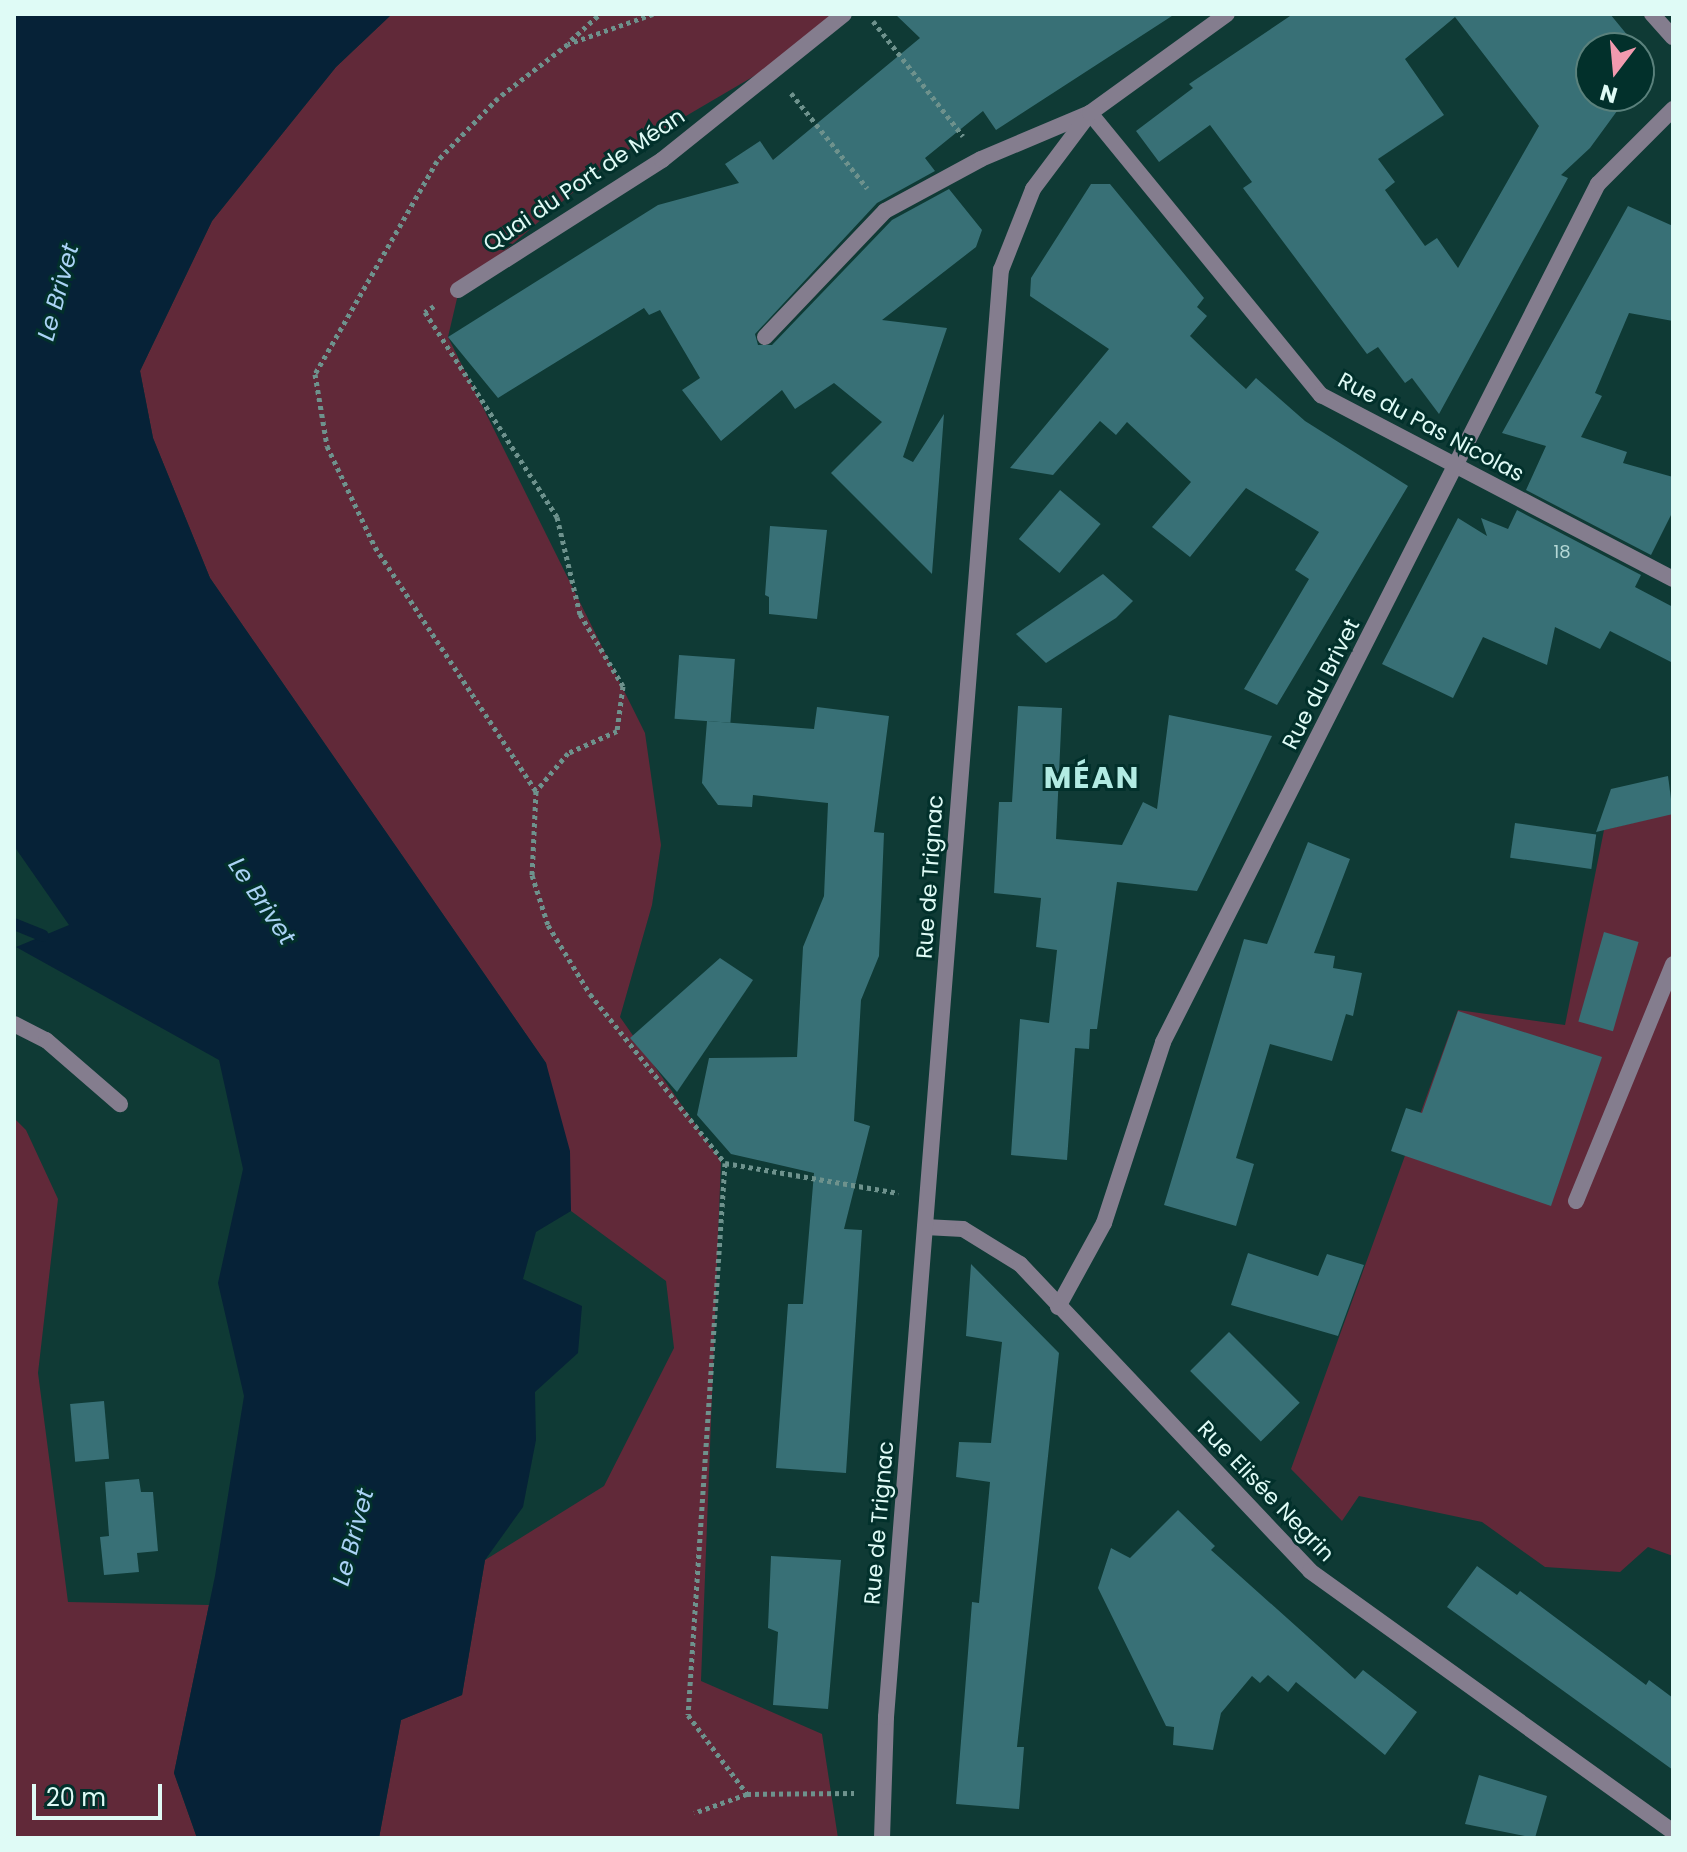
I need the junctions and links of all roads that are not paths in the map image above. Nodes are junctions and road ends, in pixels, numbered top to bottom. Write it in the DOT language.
graph roads {
  1 [pos="844,14"];
  2 [pos="1227,14"];
  3 [pos="1652,14"];
  4 [pos="1673,37"];
  5 [pos="1673,109"];
  6 [pos="1090,113"];
  7 [pos="458,290"];
  8 [pos="765,337"];
  9 [pos="1457,467"];
  10 [pos="1673,579"];
  11 [pos="1673,964"];
  12 [pos="14,1024"];
  13 [pos="120,1104"];
  14 [pos="1576,1201"];
  15 [pos="925,1227"];
  16 [pos="1058,1307"];
  17 [pos="1673,1832"];
  18 [pos="882,1838"];
  1 -- 7 [label="street, Quai du Port de Méan"];
  2 -- 6 [label="street, Rue de Trignac"];
  3 -- 4 [label="street"];
  5 -- 9 [label="street, Rue du Brivet"];
  6 -- 8 [label="street"];
  6 -- 9 [label="street, Rue du Pas Nicolas"];
  6 -- 15 [label="street, Rue de Trignac"];
  9 -- 10 [label="street, Rue du Pas Nicolas"];
  9 -- 16 [label="street, Rue du Brivet"];
  11 -- 14 [label="street"];
  12 -- 13 [label="street"];
  15 -- 16 [label="street, Rue Elisée Negrin"];
  15 -- 18 [label="street, Rue de Trignac"];
  16 -- 17 [label="street, Rue Elisée Negrin"];
}
